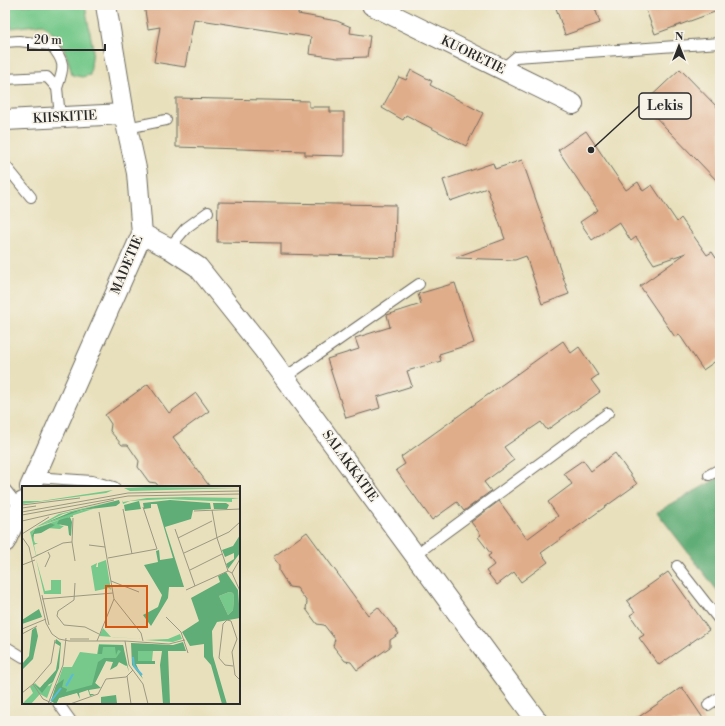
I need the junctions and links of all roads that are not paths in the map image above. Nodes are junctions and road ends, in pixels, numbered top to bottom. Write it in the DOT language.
graph roads {
  1 [pos="106,5"];
  2 [pos="372,5"];
  3 [pos="5,42"];
  4 [pos="720,43"];
  5 [pos="502,69"];
  6 [pos="5,79"];
  7 [pos="57,88"];
  8 [pos="573,104"];
  9 [pos="60,116"];
  10 [pos="5,120"];
  11 [pos="166,120"];
  12 [pos="126,121"];
  13 [pos="5,165"];
  14 [pos="31,197"];
  15 [pos="208,212"];
  16 [pos="142,234"];
  17 [pos="169,248"];
  18 [pos="418,284"];
  19 [pos="284,378"];
  20 [pos="608,413"];
  21 [pos="720,469"];
  22 [pos="709,475"];
  23 [pos="32,482"];
  24 [pos="110,486"];
  25 [pos="5,489"];
  26 [pos="21,505"];
  27 [pos="5,542"];
  28 [pos="415,555"];
  29 [pos="677,566"];
  30 [pos="720,621"];
  31 [pos="5,646"];
  32 [pos="22,656"];
  33 [pos="720,697"];
  34 [pos="59,704"];
  35 [pos="708,705"];
  36 [pos="71,721"];
  37 [pos="537,721"];
  1 -- 12 [label="street, MADETIE"];
  2 -- 5 [label="street, KUORETIE"];
  3 -- 7 [label="lane"];
  4 -- 5 [label="lane"];
  5 -- 8 [label="street, KUORETIE"];
  6 -- 7 [label="lane"];
  7 -- 9 [label="lane"];
  9 -- 10 [label="street, KIISKITIE"];
  9 -- 12 [label="street, KIISKITIE"];
  11 -- 12 [label="lane"];
  12 -- 16 [label="street, MADETIE"];
  13 -- 14 [label="lane"];
  15 -- 17 [label="lane"];
  16 -- 17 [label="street, SALAKKATIE"];
  16 -- 23 [label="street, MADETIE"];
  17 -- 19 [label="street, SALAKKATIE"];
  18 -- 19 [label="lane"];
  19 -- 28 [label="street, SALAKKATIE"];
  20 -- 28 [label="lane"];
  21 -- 22 [label="lane"];
  23 -- 24 [label="lane"];
  25 -- 26 [label="lane"];
  26 -- 27 [label="street"];
  28 -- 37 [label="street, SALAKKATIE"];
  29 -- 30 [label="lane"];
  31 -- 32 [label="lane"];
  33 -- 35 [label="lane"];
  34 -- 36 [label="lane"];
}
